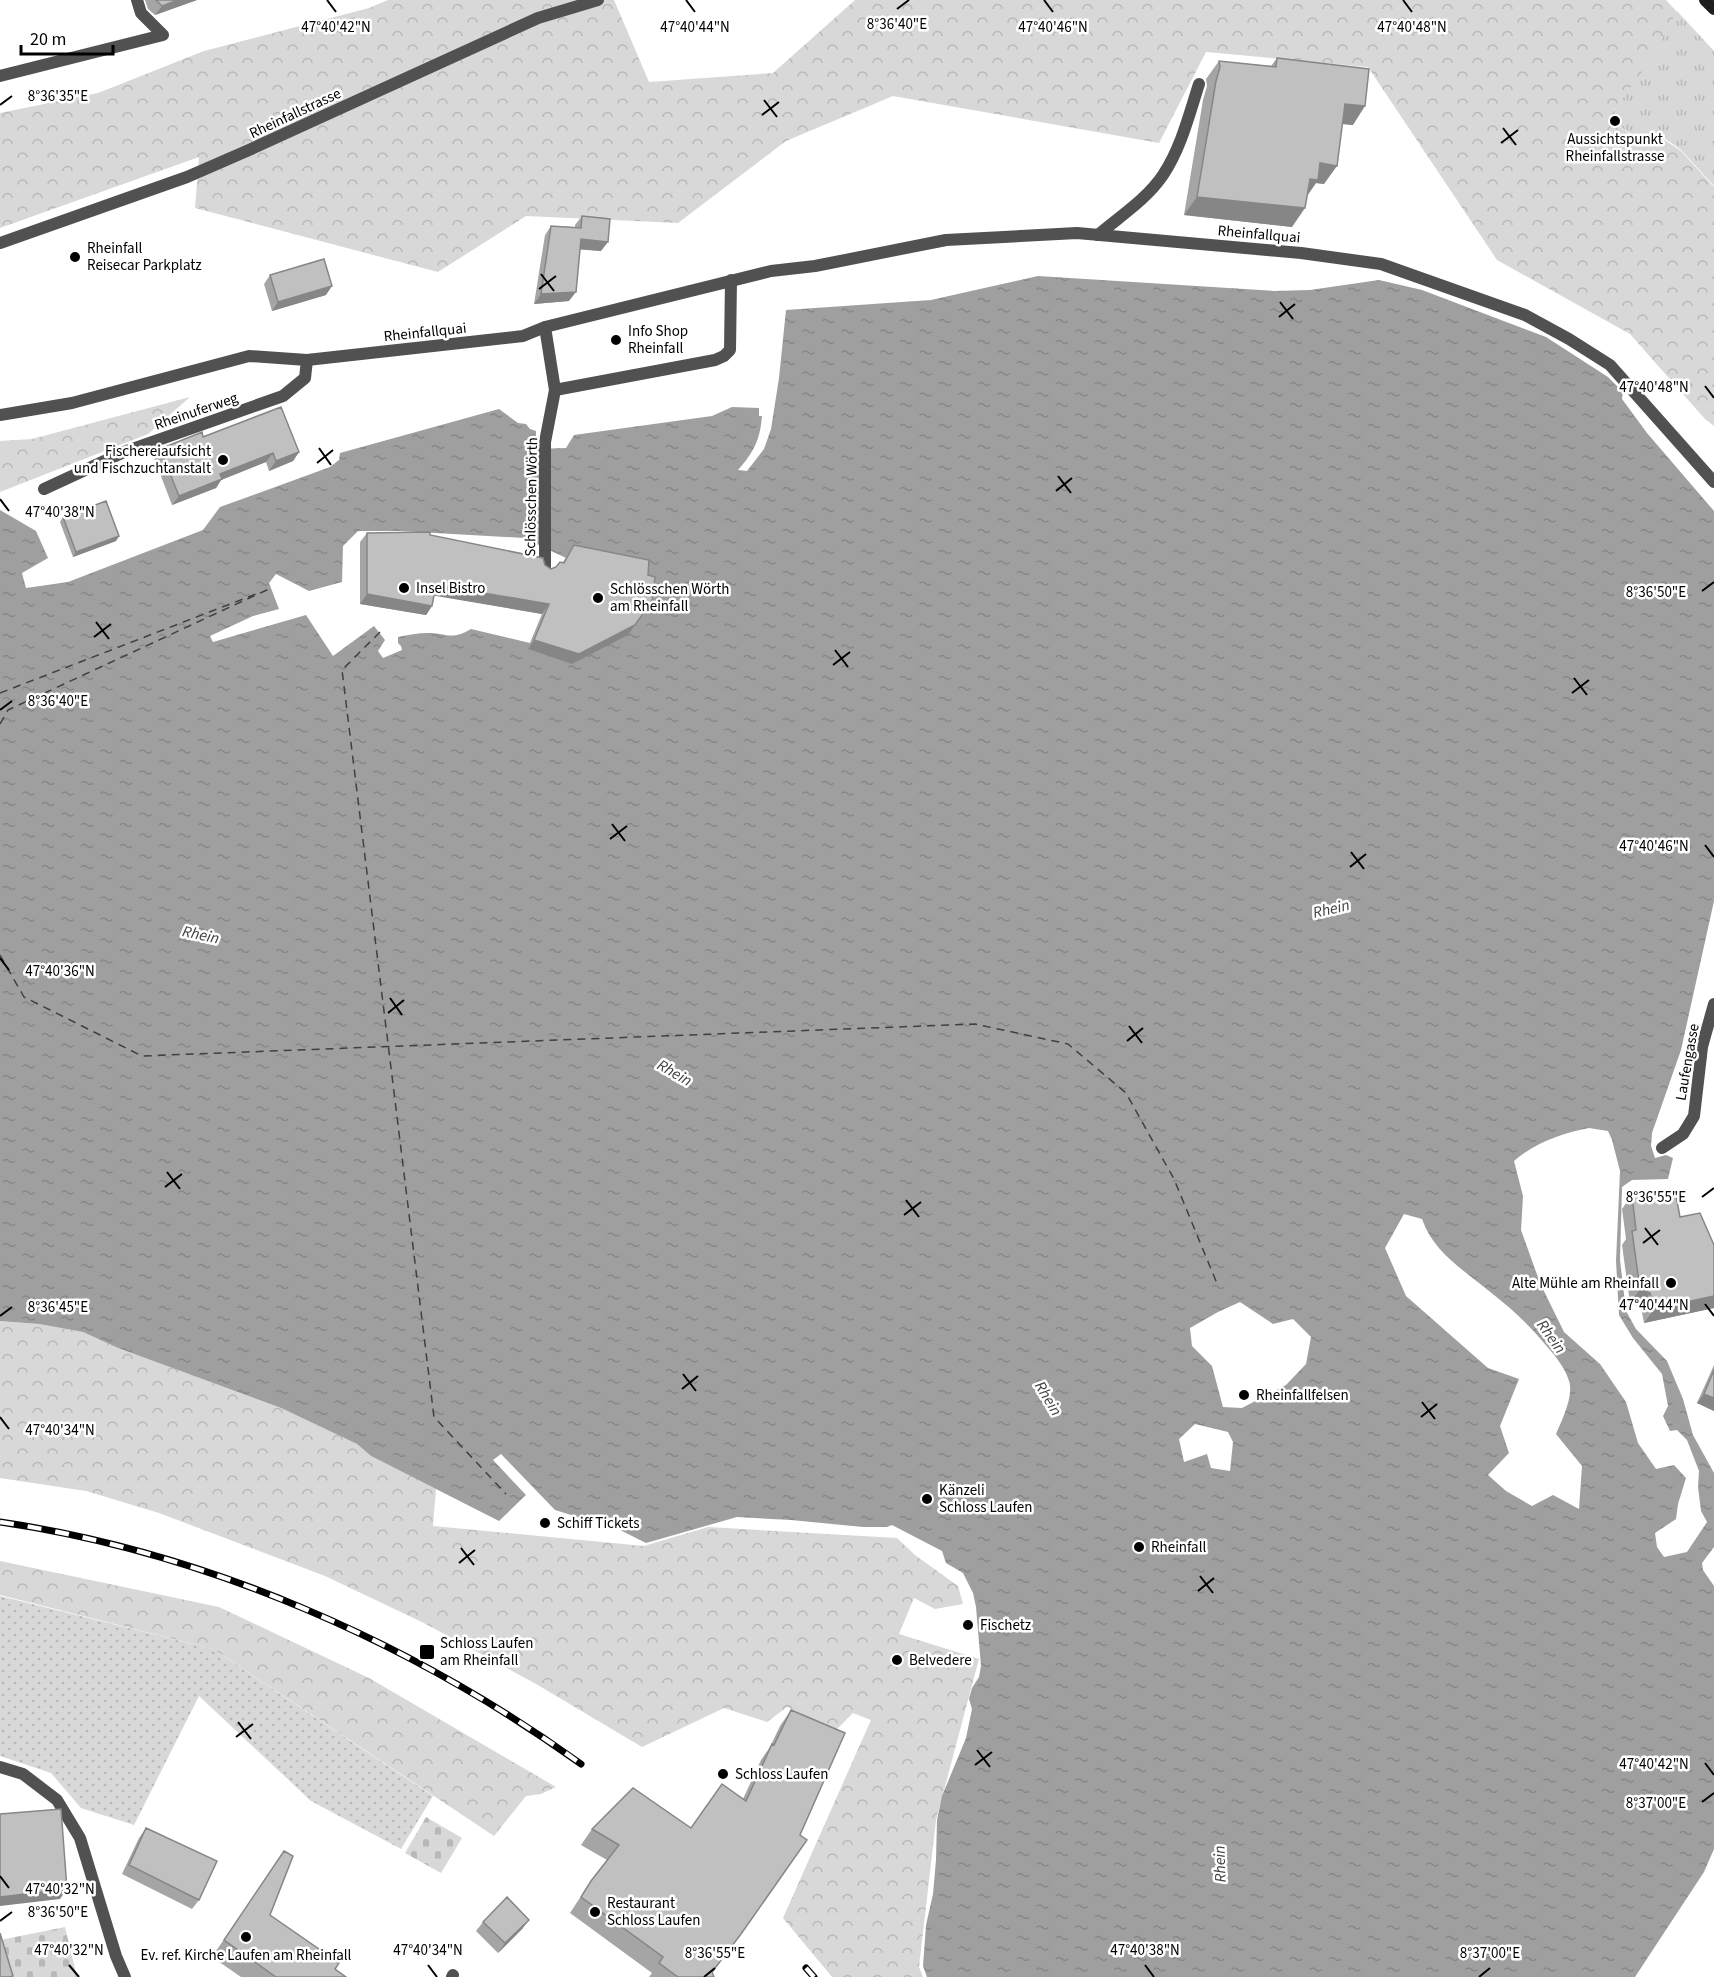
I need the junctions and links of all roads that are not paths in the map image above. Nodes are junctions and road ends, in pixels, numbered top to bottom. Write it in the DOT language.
graph roads {
  1 [pos="137,0"];
  2 [pos="598,0"];
  3 [pos="1705,0"];
  4 [pos="1714,9"];
  5 [pos="0,75"];
  6 [pos="1198,84"];
  7 [pos="1098,236"];
  8 [pos="0,243"];
  9 [pos="731,280"];
  10 [pos="545,327"];
  11 [pos="307,360"];
  12 [pos="555,390"];
  13 [pos="0,415"];
  14 [pos="1714,482"];
  15 [pos="44,489"];
  16 [pos="545,570"];
  17 [pos="1714,1004"];
  18 [pos="1662,1148"];
  19 [pos="0,1767"];
  20 [pos="125,1977"];
  1 -- 5 [label="street"];
  2 -- 8 [label="street, Rheinfallstrasse"];
  3 -- 4 [label="street"];
  6 -- 7 [label="street"];
  7 -- 9 [label="street, Rheinfallquai"];
  7 -- 14 [label="street, Rheinfallquai"];
  9 -- 10 [label="street, Rheinfallquai"];
  9 -- 12 [label="street"];
  10 -- 11 [label="street, Rheinfallquai"];
  10 -- 12 [label="street"];
  11 -- 13 [label="street"];
  11 -- 15 [label="street, Rheinuferweg"];
  12 -- 16 [label="street, Schlösschen Wörth"];
  17 -- 18 [label="street, Laufengasse"];
  19 -- 20 [label="street"];
}
